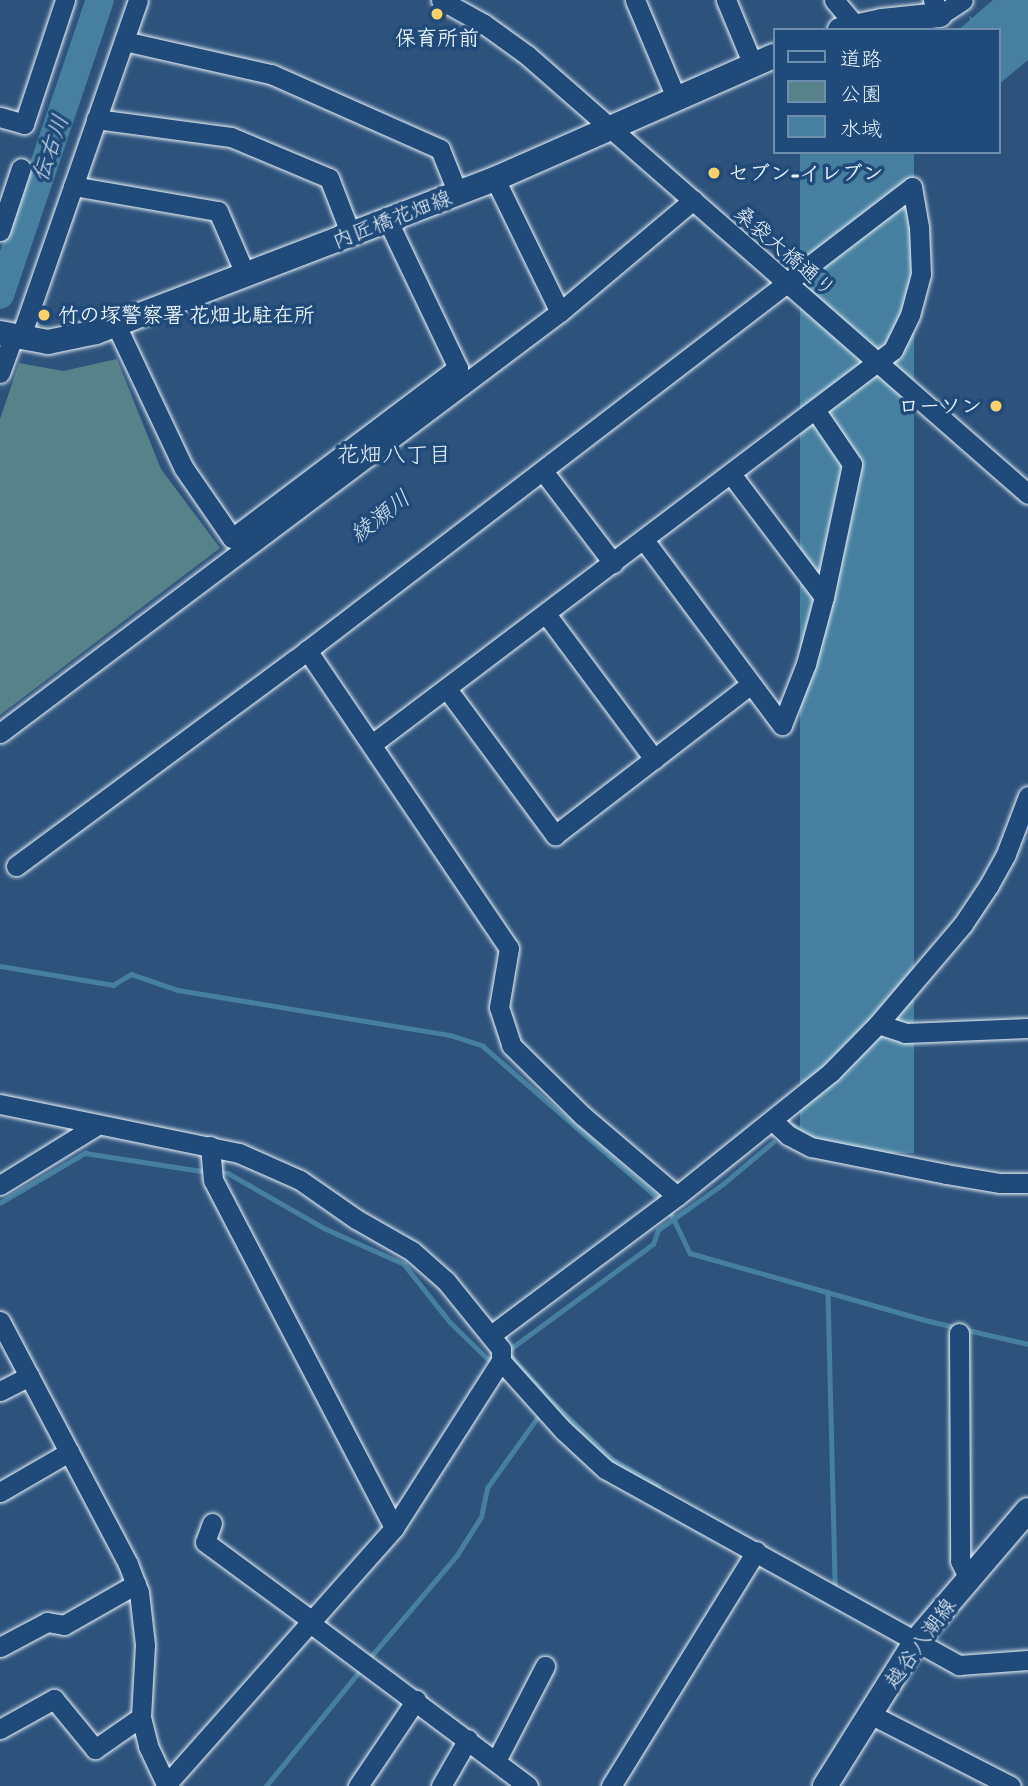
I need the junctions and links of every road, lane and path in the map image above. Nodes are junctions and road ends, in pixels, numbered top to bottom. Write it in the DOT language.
graph roads {
  1 [pos="65,0"];
  2 [pos="138,0"];
  3 [pos="441,0"];
  4 [pos="635,0"];
  5 [pos="726,0"];
  6 [pos="834,0"];
  7 [pos="963,0"];
  8 [pos="936,8"];
  9 [pos="848,28"];
  10 [pos="124,41"];
  11 [pos="764,61"];
  12 [pos="677,100"];
  13 [pos="0,117"];
  14 [pos="96,119"];
  15 [pos="611,129"];
  16 [pos="21,168"];
  17 [pos="495,179"];
  18 [pos="74,186"];
  19 [pos="458,194"];
  20 [pos="697,204"];
  21 [pos="388,220"];
  22 [pos="0,231"];
  23 [pos="351,235"];
  24 [pos="246,276"];
  25 [pos="783,280"];
  26 [pos="560,312"];
  27 [pos="116,325"];
  28 [pos="10,336"];
  29 [pos="877,362"];
  30 [pos="0,373"];
  31 [pos="816,411"];
  32 [pos="543,471"];
  33 [pos="731,474"];
  34 [pos="1028,494"];
  35 [pos="644,540"];
  36 [pos="613,563"];
  37 [pos="824,597"];
  38 [pos="545,614"];
  39 [pos="307,650"];
  40 [pos="751,684"];
  41 [pos="447,689"];
  42 [pos="0,733"];
  43 [pos="372,744"];
  44 [pos="654,759"];
  45 [pos="1028,796"];
  46 [pos="1023,828"];
  47 [pos="16,866"];
  48 [pos="878,1024"];
  49 [pos="1028,1028"];
  50 [pos="0,1104"];
  51 [pos="773,1121"];
  52 [pos="97,1125"];
  53 [pos="210,1146"];
  54 [pos="1028,1183"];
  55 [pos="0,1185"];
  56 [pos="677,1196"];
  57 [pos="2,1330"];
  58 [pos="959,1333"];
  59 [pos="491,1335"];
  60 [pos="501,1361"];
  61 [pos="29,1376"];
  62 [pos="0,1391"];
  63 [pos="69,1452"];
  64 [pos="0,1492"];
  65 [pos="1028,1510"];
  66 [pos="212,1523"];
  67 [pos="394,1528"];
  68 [pos="756,1551"];
  69 [pos="969,1579"];
  70 [pos="136,1584"];
  71 [pos="311,1622"];
  72 [pos="916,1641"];
  73 [pos="0,1647"];
  74 [pos="1028,1660"];
  75 [pos="545,1666"];
  76 [pos="416,1700"];
  77 [pos="870,1714"];
  78 [pos="141,1717"];
  79 [pos="0,1729"];
  80 [pos="468,1739"];
  81 [pos="496,1761"];
  82 [pos="1002,1784"];
  83 [pos="165,1785"];
  84 [pos="358,1786"];
  85 [pos="441,1786"];
  86 [pos="528,1786"];
  87 [pos="611,1786"];
  88 [pos="825,1786"];
  1 -- 13 [label="street"];
  2 -- 10 [label="street"];
  3 -- 15 [label="street, 桑袋大橋通り"];
  4 -- 12 [label="street"];
  5 -- 11 [label="street"];
  6 -- 9 [label="street"];
  7 -- 8 [label="street"];
  8 -- 9 [label="main road"];
  10 -- 14 [label="street"];
  10 -- 19 [label="street"];
  11 -- 12 [label="main road, 内匠橋花畑線"];
  12 -- 15 [label="main road, 内匠橋花畑線"];
  14 -- 18 [label="street"];
  14 -- 23 [label="street"];
  15 -- 17 [label="main road, 内匠橋花畑線"];
  15 -- 20 [label="street, 桑袋大橋通り"];
  16 -- 22 [label="street"];
  17 -- 19 [label="main road, 内匠橋花畑線"];
  17 -- 26 [label="street"];
  18 -- 24 [label="street"];
  18 -- 28 [label="street"];
  19 -- 21 [label="main road, 内匠橋花畑線"];
  20 -- 25 [label="street, 桑袋大橋通り"];
  20 -- 26 [label="street"];
  21 -- 23 [label="main road, 内匠橋花畑線"];
  21 -- 27 [label="street"];
  23 -- 24 [label="main road, 内匠橋花畑線"];
  24 -- 27 [label="main road, 内匠橋花畑線"];
  25 -- 29 [label="street, 桑袋大橋通り"];
  25 -- 29 [label="street"];
  25 -- 32 [label="street"];
  26 -- 42 [label="street"];
  27 -- 28 [label="main road, 内匠橋花畑線"];
  28 -- 30 [label="street"];
  29 -- 31 [label="street"];
  29 -- 34 [label="street, 桑袋大橋通り"];
  31 -- 33 [label="street"];
  31 -- 37 [label="street"];
  32 -- 36 [label="street"];
  32 -- 39 [label="street"];
  33 -- 35 [label="street"];
  33 -- 37 [label="street"];
  35 -- 36 [label="street"];
  35 -- 40 [label="street"];
  36 -- 38 [label="street"];
  37 -- 40 [label="street"];
  38 -- 41 [label="street"];
  38 -- 44 [label="street"];
  39 -- 43 [label="street"];
  39 -- 47 [label="street"];
  40 -- 44 [label="street"];
  41 -- 43 [label="street"];
  41 -- 44 [label="street"];
  43 -- 56 [label="street"];
  45 -- 46 [label="street"];
  46 -- 48 [label="street"];
  48 -- 49 [label="street"];
  48 -- 51 [label="street"];
  50 -- 52 [label="street"];
  51 -- 54 [label="street"];
  51 -- 56 [label="street"];
  52 -- 53 [label="street"];
  52 -- 55 [label="street"];
  53 -- 59 [label="street"];
  53 -- 67 [label="street"];
  56 -- 59 [label="street"];
  57 -- 61 [label="street"];
  58 -- 69 [label="street"];
  59 -- 60 [label="street"];
  60 -- 67 [label="street"];
  60 -- 68 [label="street"];
  61 -- 62 [label="street"];
  61 -- 63 [label="street"];
  63 -- 64 [label="street"];
  63 -- 70 [label="street"];
  65 -- 69 [label="main road, 越谷八潮線"];
  66 -- 71 [label="street"];
  67 -- 71 [label="street"];
  68 -- 72 [label="street"];
  68 -- 87 [label="street"];
  69 -- 72 [label="main road, 越谷八潮線"];
  70 -- 73 [label="street"];
  70 -- 78 [label="street"];
  71 -- 76 [label="street"];
  71 -- 83 [label="street"];
  72 -- 74 [label="street"];
  72 -- 77 [label="main road, 越谷八潮線"];
  75 -- 81 [label="street"];
  76 -- 80 [label="street"];
  76 -- 84 [label="street"];
  77 -- 82 [label="street"];
  77 -- 88 [label="main road, 越谷八潮線"];
  78 -- 79 [label="street"];
  78 -- 83 [label="street"];
  80 -- 81 [label="street"];
  80 -- 85 [label="street"];
  81 -- 86 [label="street"];
}
